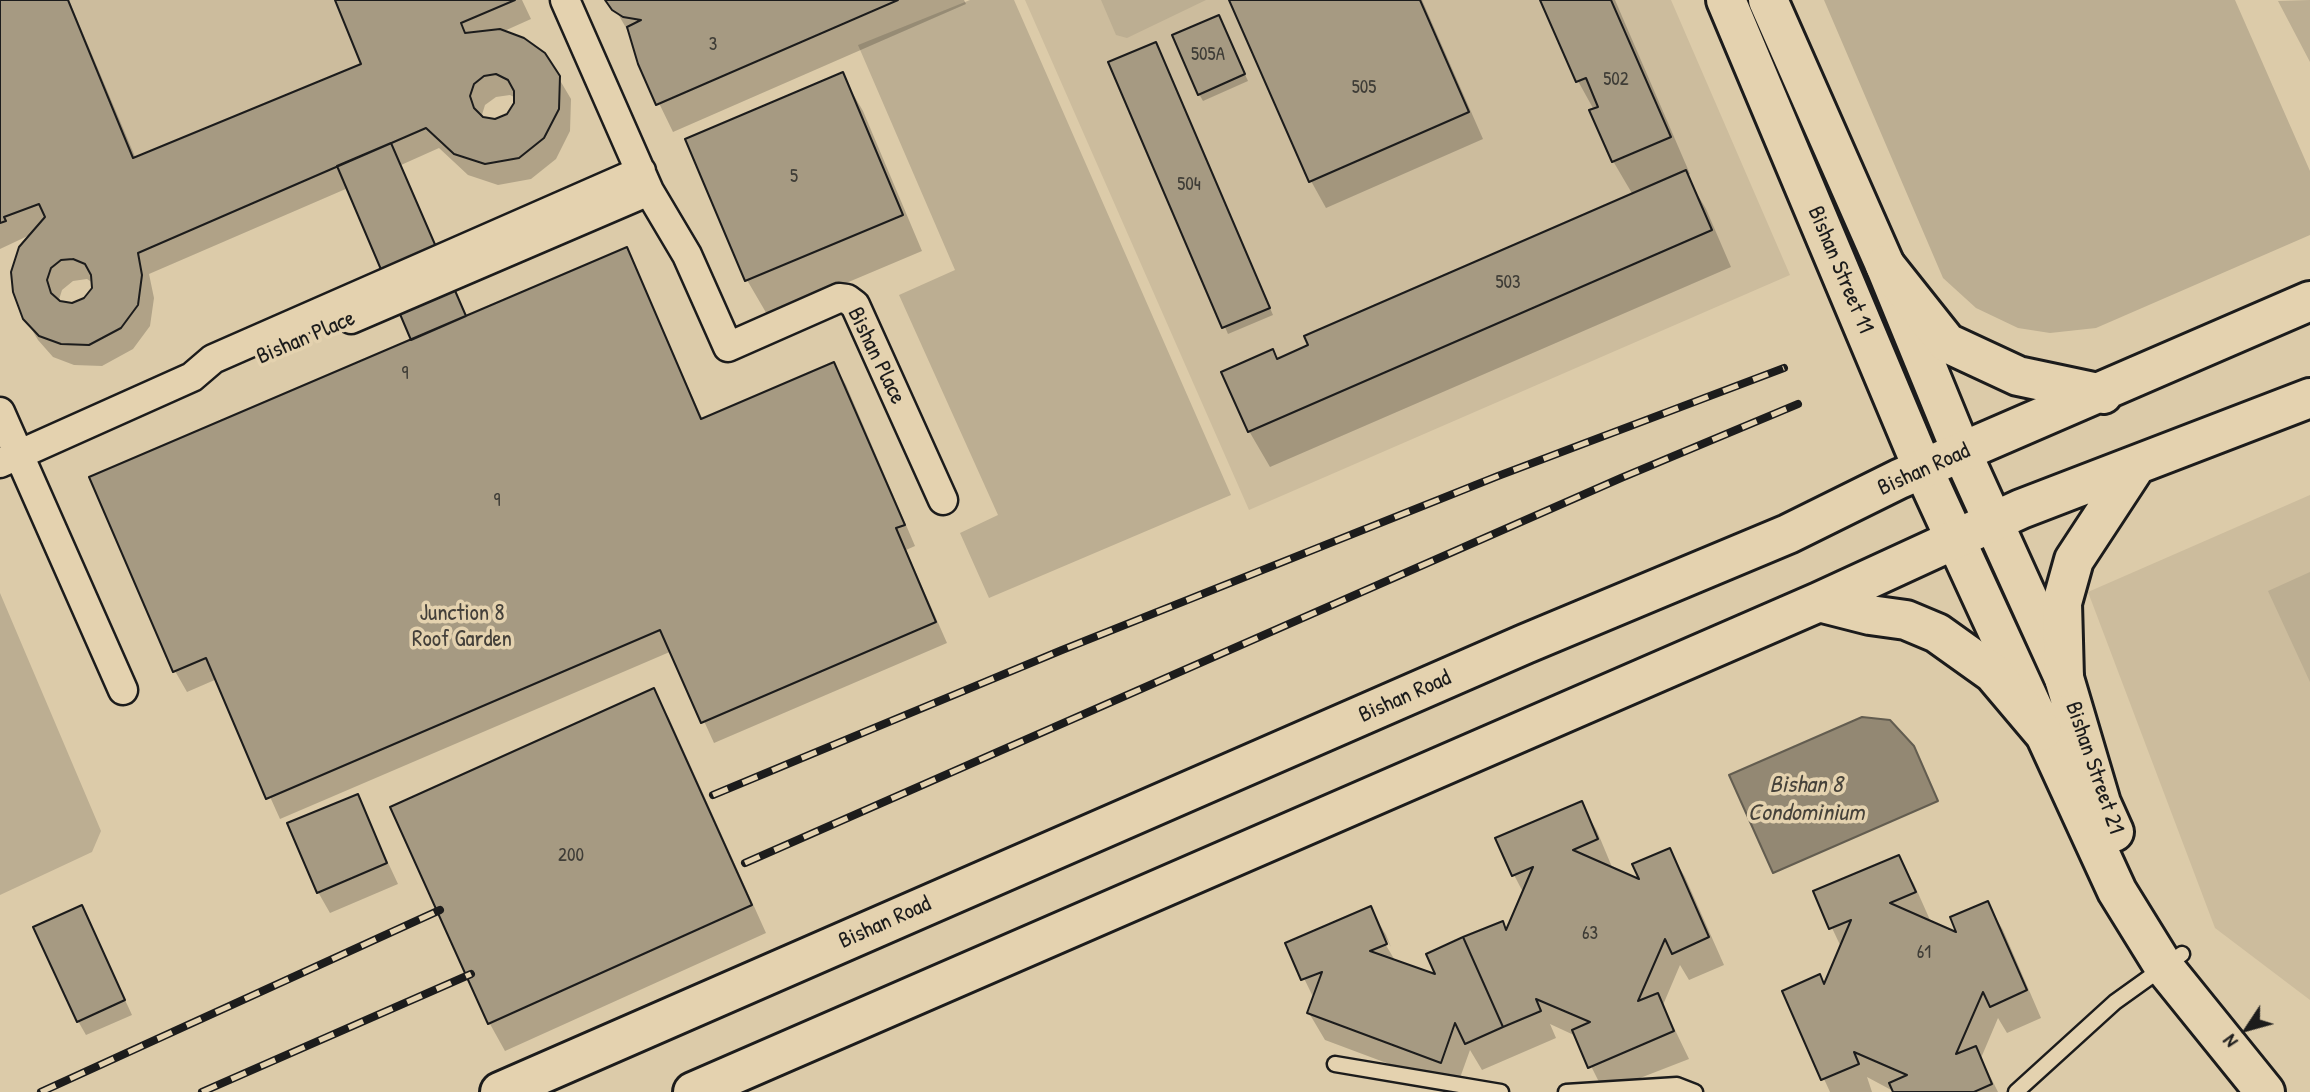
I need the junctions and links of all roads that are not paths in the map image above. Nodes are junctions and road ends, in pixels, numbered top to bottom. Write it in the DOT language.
graph roads {
  1 [pos="565,0"];
  2 [pos="1726,0"];
  3 [pos="1768,0"];
  4 [pos="645,181"];
  5 [pos="1885,265"];
  6 [pos="2310,301"];
  7 [pos="2103,394"];
  8 [pos="2310,398"];
  9 [pos="0,412"];
  10 [pos="1962,453"];
  11 [pos="10,458"];
  12 [pos="2135,467"];
  13 [pos="1923,469"];
  14 [pos="943,500"];
  15 [pos="1993,522"];
  16 [pos="1955,540"];
  17 [pos="1819,602"];
  18 [pos="2064,678"];
  19 [pos="123,690"];
  20 [pos="2042,731"];
  21 [pos="2173,961"];
  22 [pos="1335,1064"];
  23 [pos="500,1092"];
  24 [pos="693,1092"];
  25 [pos="1501,1092"];
  26 [pos="1566,1092"];
  27 [pos="1695,1092"];
  28 [pos="2016,1092"];
  29 [pos="2265,1092"];
  30 [pos="2293,1092"];
  1 -- 4 [label="street, Bishan Place"];
  2 -- 13 [label="main road, Bishan Street 11"];
  3 -- 5 [label="main road, Bishan Street 11"];
  4 -- 11 [label="street, Bishan Place"];
  4 -- 14 [label="street, Bishan Place"];
  5 -- 7 [label="main road"];
  5 -- 10 [label="main road, Bishan Street 11"];
  6 -- 7 [label="main road, Bishan Road"];
  7 -- 10 [label="main road, Bishan Road"];
  8 -- 12 [label="main road"];
  9 -- 11 [label="street"];
  10 -- 13 [label="main road, Bishan Road"];
  10 -- 15 [label="main road, Bishan Street 21"];
  11 -- 19 [label="street"];
  12 -- 15 [label="main road"];
  12 -- 18 [label="main road"];
  13 -- 16 [label="main road, Bishan Street 11"];
  13 -- 23 [label="main road, Bishan Road"];
  15 -- 16 [label="main road"];
  15 -- 18 [label="main road, Bishan Street 21"];
  16 -- 17 [label="main road"];
  16 -- 20 [label="main road, Bishan Street 21"];
  17 -- 20 [label="main road"];
  17 -- 24 [label="main road"];
  18 -- 21 [label="main road, Bishan Street 21"];
  20 -- 21 [label="main road, Bishan Street 21"];
  21 -- 28 [label="lane"];
  21 -- 29 [label="main road, Bishan Street 21"];
  21 -- 30 [label="main road, Bishan Street 21"];
  22 -- 25 [label="lane"];
  26 -- 27 [label="lane"];
}
